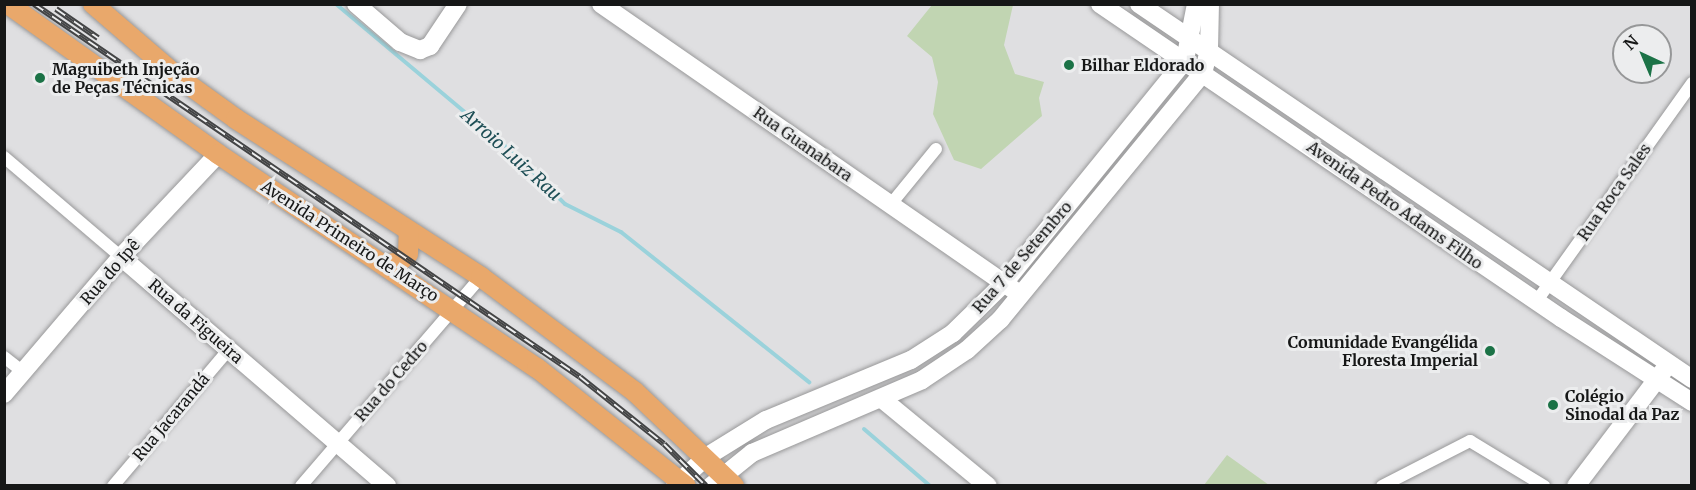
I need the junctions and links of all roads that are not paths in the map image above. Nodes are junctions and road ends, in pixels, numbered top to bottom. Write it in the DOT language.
graph roads {
  1 [pos="8,4"];
  2 [pos="93,4"];
  3 [pos="356,4"];
  4 [pos="458,4"];
  5 [pos="601,4"];
  6 [pos="1100,4"];
  7 [pos="1149,4"];
  8 [pos="1196,4"];
  9 [pos="1210,4"];
  10 [pos="1140,5"];
  11 [pos="1191,38"];
  12 [pos="1209,50"];
  13 [pos="1185,60"];
  14 [pos="1203,73"];
  15 [pos="1692,83"];
  16 [pos="936,149"];
  17 [pos="218,154"];
  18 [pos="4,157"];
  19 [pos="891,204"];
  20 [pos="409,231"];
  21 [pos="122,257"];
  22 [pos="384,265"];
  23 [pos="481,277"];
  24 [pos="1004,283"];
  25 [pos="1548,284"];
  26 [pos="1023,296"];
  27 [pos="1536,302"];
  28 [pos="453,309"];
  29 [pos="229,349"];
  30 [pos="4,357"];
  31 [pos="1668,364"];
  32 [pos="23,372"];
  33 [pos="1692,379"];
  34 [pos="1657,380"];
  35 [pos="4,393"];
  36 [pos="882,399"];
  37 [pos="1692,402"];
  38 [pos="338,443"];
  39 [pos="706,456"];
  40 [pos="723,482"];
  41 [pos="680,484"];
  42 [pos="112,486"];
  43 [pos="301,486"];
  44 [pos="387,486"];
  45 [pos="988,486"];
  46 [pos="1382,486"];
  47 [pos="1544,486"];
  48 [pos="1575,486"];
  1 -- 17 [label="main road, Avenida Primeiro de Março"];
  2 -- 20 [label="main road"];
  3 -- 4 [label="main road"];
  5 -- 19 [label="main road, Rua Guanabara"];
  6 -- 13 [label="main road, Avenida Pedro Adams Filho"];
  7 -- 10 [label="main road"];
  8 -- 11 [label="main road, Rua 7 de Setembro"];
  9 -- 12 [label="main road, Rua 7 de Setembro"];
  10 -- 11 [label="main road, Avenida Pedro Adams Filho"];
  11 -- 12 [label="main road, Avenida Pedro Adams Filho"];
  11 -- 13 [label="main road, Rua 7 de Setembro"];
  12 -- 14 [label="main road, Rua 7 de Setembro"];
  12 -- 25 [label="main road, Avenida Pedro Adams Filho"];
  13 -- 14 [label="main road, Avenida Pedro Adams Filho"];
  13 -- 24 [label="main road, Rua 7 de Setembro"];
  14 -- 26 [label="main road, Rua 7 de Setembro"];
  14 -- 27 [label="main road, Avenida Pedro Adams Filho"];
  15 -- 25 [label="street, Rua Roca Sales"];
  16 -- 19 [label="street"];
  17 -- 21 [label="main road, Rua do Ipê"];
  17 -- 22 [label="main road, Avenida Primeiro de Março"];
  18 -- 21 [label="street, Rua da Figueira"];
  19 -- 24 [label="main road, Rua Guanabara"];
  20 -- 22 [label="main road"];
  20 -- 23 [label="main road"];
  21 -- 29 [label="main road, Rua da Figueira"];
  21 -- 32 [label="main road, Rua do Ipê"];
  22 -- 28 [label="main road, Avenida Primeiro de Março"];
  23 -- 28 [label="street, Rua do Cedro"];
  23 -- 39 [label="main road"];
  24 -- 26 [label="main road, Rua Guanabara"];
  24 -- 39 [label="main road, Rua 7 de Setembro"];
  25 -- 27 [label="street, Rua Roca Sales"];
  25 -- 31 [label="main road, Avenida Pedro Adams Filho"];
  26 -- 36 [label="main road, Rua 7 de Setembro"];
  27 -- 34 [label="main road, Avenida Pedro Adams Filho"];
  28 -- 38 [label="street, Rua do Cedro"];
  28 -- 41 [label="main road, Avenida Primeiro de Março"];
  29 -- 38 [label="main road, Rua da Figueira"];
  29 -- 42 [label="street, Rua Jacarandá"];
  30 -- 32 [label="street"];
  31 -- 33 [label="main road, Avenida Pedro Adams Filho"];
  31 -- 34 [label="main road"];
  32 -- 35 [label="main road, Rua do Ipê"];
  34 -- 37 [label="main road, Avenida Pedro Adams Filho"];
  34 -- 48 [label="main road"];
  36 -- 40 [label="main road, Rua 7 de Setembro"];
  36 -- 45 [label="main road"];
  38 -- 43 [label="street, Rua do Cedro"];
  38 -- 44 [label="main road, Rua da Figueira"];
  39 -- 40 [label="main road"];
  39 -- 41 [label="main road, Rua 7 de Setembro"];
  46 -- 47 [label="street"];
}
